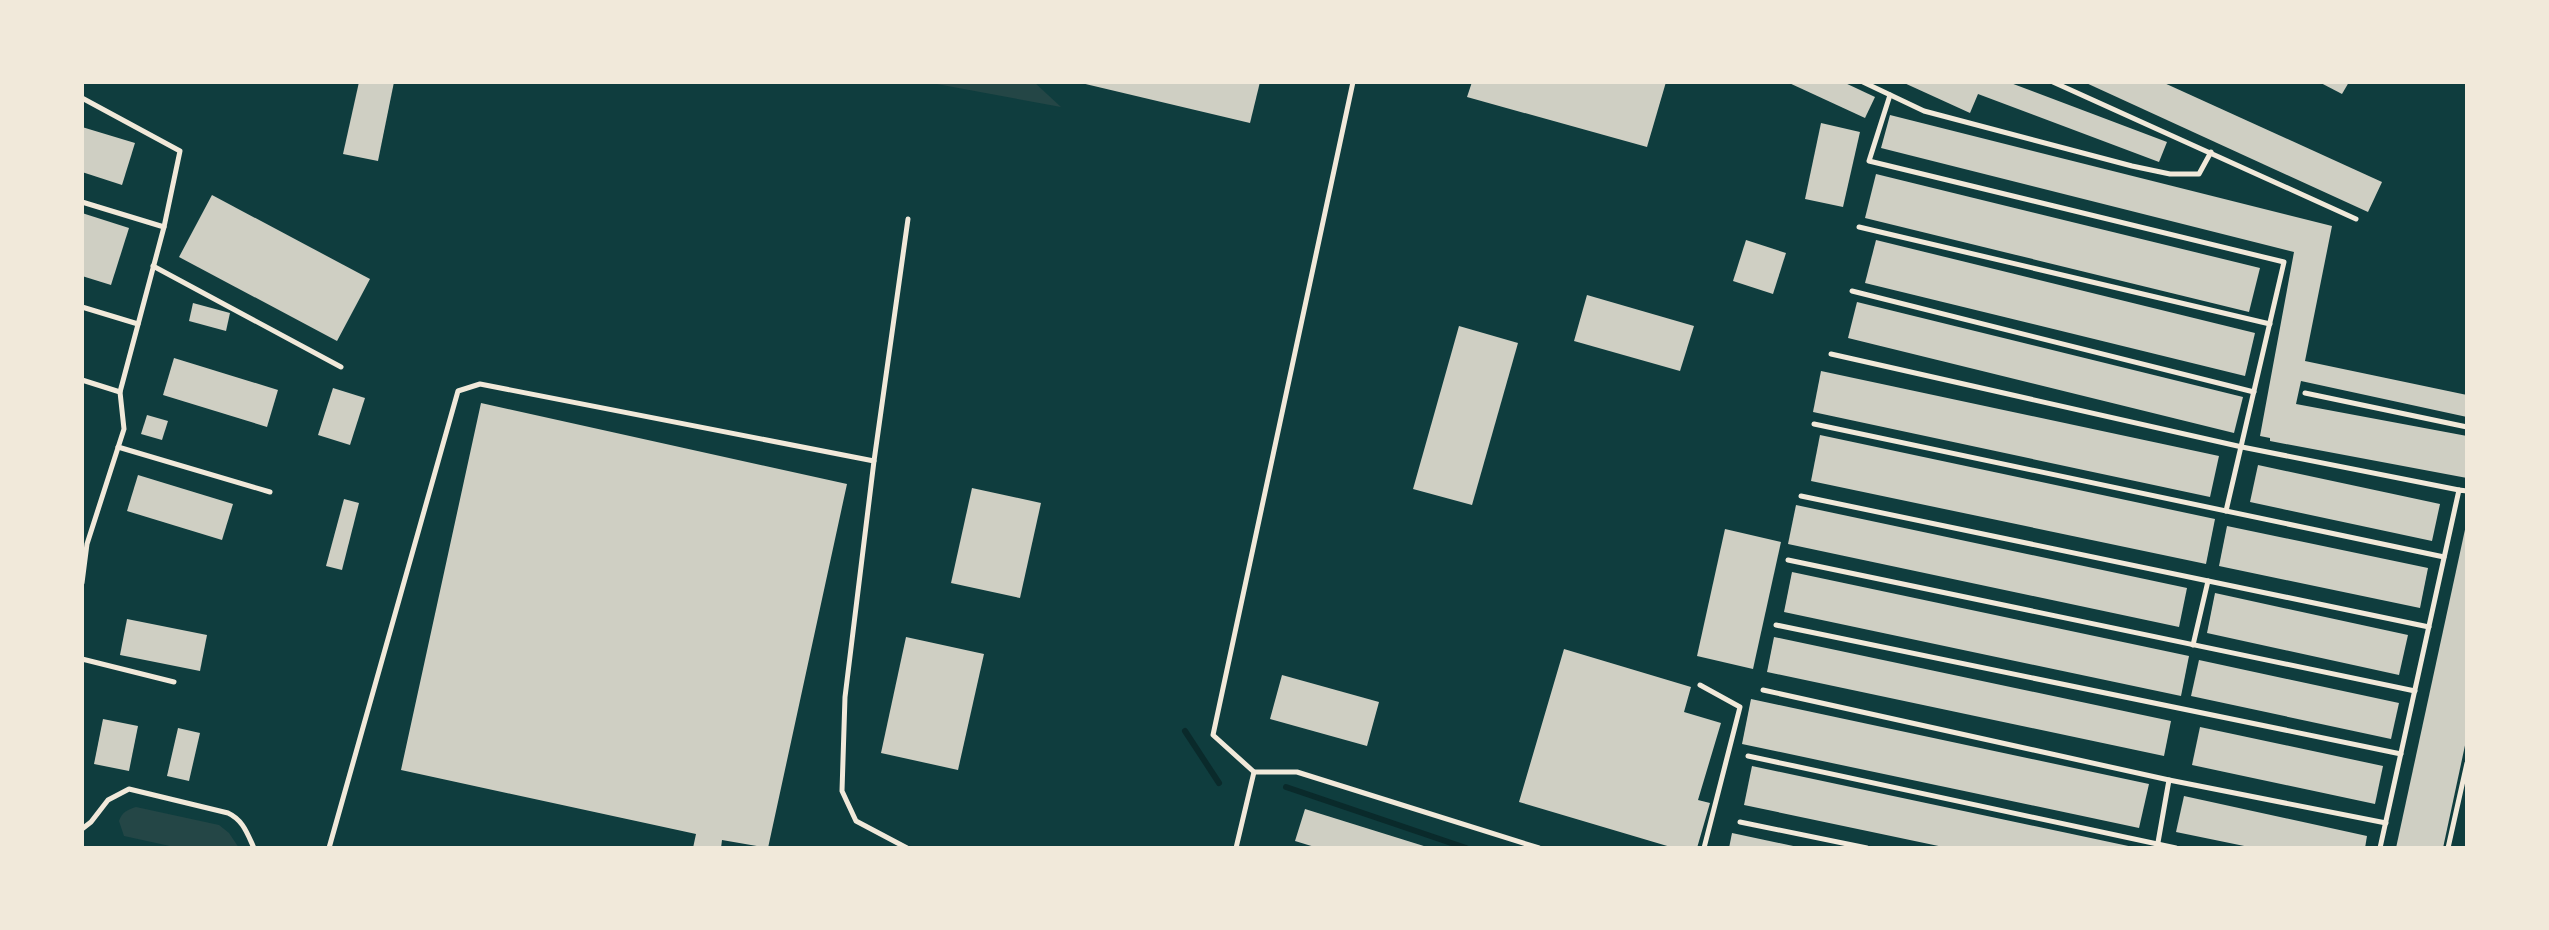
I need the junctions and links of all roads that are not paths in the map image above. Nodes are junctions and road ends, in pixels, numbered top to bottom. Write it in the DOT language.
graph roads {
  1 [pos="1353,82"];
  2 [pos="1863,82"];
  3 [pos="2053,82"];
  4 [pos="1890,95"];
  5 [pos="82,98"];
  6 [pos="2211,152"];
  7 [pos="82,202"];
  8 [pos="908,219"];
  9 [pos="2356,219"];
  10 [pos="164,227"];
  11 [pos="1859,227"];
  12 [pos="153,266"];
  13 [pos="1852,291"];
  14 [pos="82,307"];
  15 [pos="138,324"];
  16 [pos="2270,324"];
  17 [pos="1831,354"];
  18 [pos="341,367"];
  19 [pos="82,380"];
  20 [pos="120,392"];
  21 [pos="2254,392"];
  22 [pos="2305,393"];
  23 [pos="1814,424"];
  24 [pos="2467,427"];
  25 [pos="118,447"];
  26 [pos="2242,447"];
  27 [pos="874,461"];
  28 [pos="2459,490"];
  29 [pos="2467,491"];
  30 [pos="270,492"];
  31 [pos="1801,496"];
  32 [pos="2226,511"];
  33 [pos="85,544"];
  34 [pos="2444,557"];
  35 [pos="1788,560"];
  36 [pos="2208,581"];
  37 [pos="82,583"];
  38 [pos="1776,625"];
  39 [pos="2429,627"];
  40 [pos="2193,645"];
  41 [pos="82,659"];
  42 [pos="174,682"];
  43 [pos="1700,685"];
  44 [pos="1763,690"];
  45 [pos="2415,691"];
  46 [pos="2401,754"];
  47 [pos="1748,756"];
  48 [pos="2467,763"];
  49 [pos="1254,772"];
  50 [pos="2169,780"];
  51 [pos="1740,822"];
  52 [pos="2386,823"];
  53 [pos="82,829"];
  54 [pos="2157,846"];
  55 [pos="254,848"];
  56 [pos="329,848"];
  57 [pos="907,848"];
  58 [pos="1236,848"];
  59 [pos="1539,848"];
  60 [pos="1704,848"];
  61 [pos="1867,848"];
  62 [pos="2176,848"];
  63 [pos="2380,848"];
  64 [pos="2448,848"];
  1 -- 49 [label="lane"];
  2 -- 4 [label="lane"];
  3 -- 6 [label="lane"];
  4 -- 6 [label="lane"];
  4 -- 16 [label="lane"];
  5 -- 10 [label="lane"];
  6 -- 9 [label="lane"];
  7 -- 10 [label="lane"];
  8 -- 27 [label="lane"];
  10 -- 12 [label="lane"];
  11 -- 16 [label="lane"];
  12 -- 15 [label="lane"];
  12 -- 18 [label="lane"];
  13 -- 21 [label="lane"];
  14 -- 15 [label="lane"];
  15 -- 20 [label="lane"];
  16 -- 21 [label="lane"];
  17 -- 26 [label="lane"];
  19 -- 20 [label="lane"];
  20 -- 25 [label="lane"];
  21 -- 26 [label="lane"];
  22 -- 24 [label="lane"];
  23 -- 32 [label="lane"];
  25 -- 30 [label="lane"];
  25 -- 33 [label="lane"];
  26 -- 28 [label="lane"];
  26 -- 32 [label="lane"];
  27 -- 56 [label="lane"];
  27 -- 57 [label="lane"];
  28 -- 29 [label="lane"];
  28 -- 34 [label="lane"];
  31 -- 36 [label="lane"];
  32 -- 34 [label="lane"];
  33 -- 37 [label="lane"];
  34 -- 39 [label="lane"];
  35 -- 40 [label="lane"];
  36 -- 39 [label="lane"];
  36 -- 40 [label="lane"];
  38 -- 46 [label="lane"];
  39 -- 45 [label="lane"];
  40 -- 45 [label="lane"];
  41 -- 42 [label="lane"];
  43 -- 60 [label="lane"];
  44 -- 50 [label="lane"];
  45 -- 46 [label="lane"];
  46 -- 52 [label="lane"];
  47 -- 54 [label="lane"];
  48 -- 64 [label="lane"];
  49 -- 58 [label="lane"];
  49 -- 59 [label="lane"];
  50 -- 52 [label="lane"];
  50 -- 54 [label="lane"];
  51 -- 61 [label="lane"];
  52 -- 63 [label="lane"];
  53 -- 55 [label="lane"];
  54 -- 62 [label="lane"];
}
